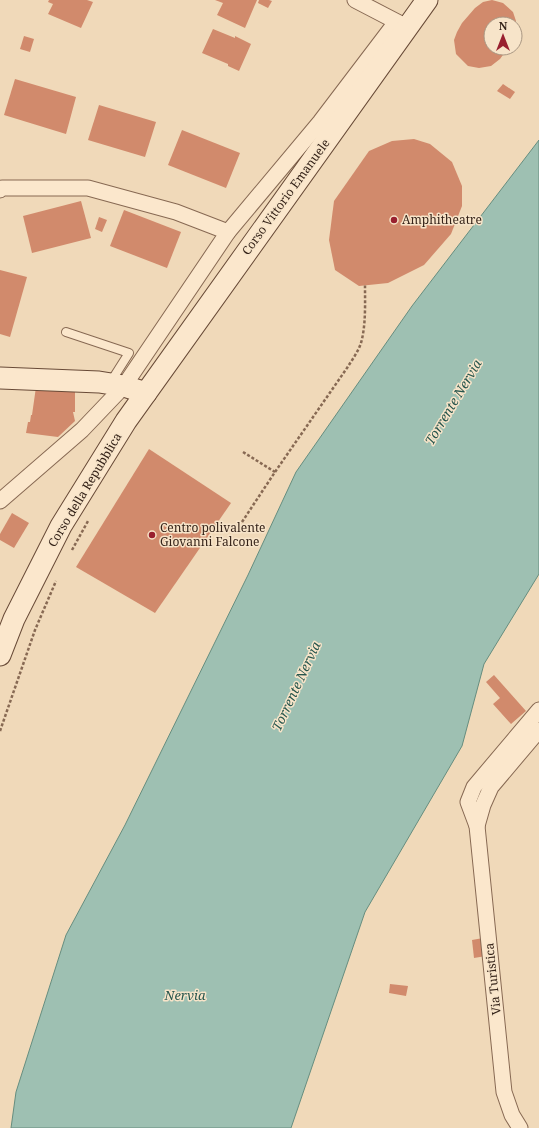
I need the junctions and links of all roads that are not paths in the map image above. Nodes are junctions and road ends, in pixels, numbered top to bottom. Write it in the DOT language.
graph roads {
  1 [pos="355,0"];
  2 [pos="427,0"];
  3 [pos="402,25"];
  4 [pos="327,112"];
  5 [pos="329,137"];
  6 [pos="0,190"];
  7 [pos="228,232"];
  8 [pos="66,332"];
  9 [pos="0,378"];
  10 [pos="117,385"];
  11 [pos="146,393"];
  12 [pos="0,501"];
  13 [pos="0,655"];
  14 [pos="539,710"];
  15 [pos="539,730"];
  16 [pos="477,826"];
  17 [pos="520,1128"];
  1 -- 3 [label="street"];
  2 -- 3 [label="main road, Corso Vittorio Emanuele"];
  3 -- 4 [label="street"];
  3 -- 5 [label="main road, Corso Vittorio Emanuele"];
  4 -- 5 [label="street"];
  4 -- 7 [label="street"];
  5 -- 11 [label="main road, Corso Vittorio Emanuele"];
  6 -- 7 [label="street"];
  7 -- 10 [label="street"];
  8 -- 10 [label="lane"];
  9 -- 10 [label="main road"];
  10 -- 11 [label="main road"];
  10 -- 12 [label="street"];
  11 -- 13 [label="main road, Corso della Repubblica"];
  14 -- 16 [label="street, Via Turistica"];
  15 -- 16 [label="street, Via Turistica"];
  16 -- 17 [label="street, Via Turistica"];
}
